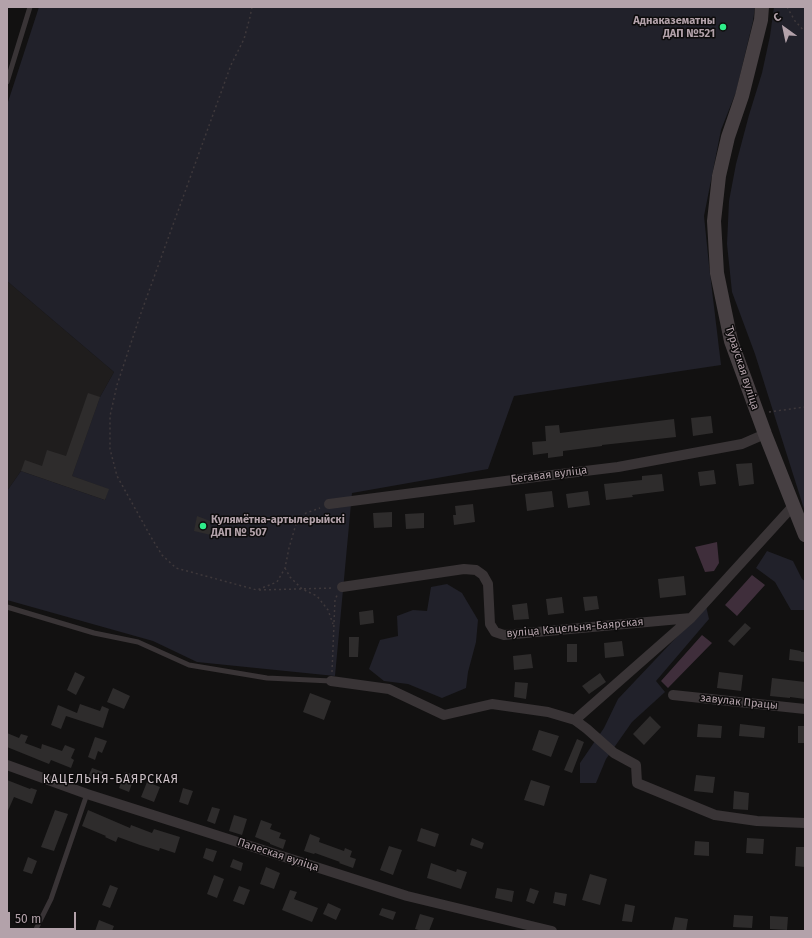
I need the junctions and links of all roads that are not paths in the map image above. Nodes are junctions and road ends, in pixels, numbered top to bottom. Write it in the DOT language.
graph roads {
  1 [pos="30,7"];
  2 [pos="762,7"];
  3 [pos="7,82"];
  4 [pos="765,434"];
  5 [pos="329,504"];
  6 [pos="793,506"];
  7 [pos="805,534"];
  8 [pos="342,587"];
  9 [pos="7,607"];
  10 [pos="690,618"];
  11 [pos="331,681"];
  12 [pos="673,695"];
  13 [pos="805,709"];
  14 [pos="575,720"];
  15 [pos="7,765"];
  16 [pos="87,794"];
  17 [pos="805,823"];
  18 [pos="35,931"];
  19 [pos="552,931"];
  1 -- 3 [label="lane"];
  2 -- 4 [label="street, Тураўская вуліца"];
  4 -- 5 [label="street, Бегавая вуліца"];
  4 -- 6 [label="street, Тураўская вуліца"];
  6 -- 7 [label="street, Тураўская вуліца"];
  6 -- 10 [label="street"];
  8 -- 10 [label="street, вуліца Кацельня-Баярская"];
  9 -- 11 [label="lane"];
  10 -- 14 [label="street"];
  11 -- 14 [label="street"];
  12 -- 13 [label="street, завулак Працы"];
  14 -- 17 [label="street"];
  15 -- 16 [label="street, Палеская вуліца"];
  16 -- 18 [label="lane"];
  16 -- 19 [label="street, Палеская вуліца"];
}
